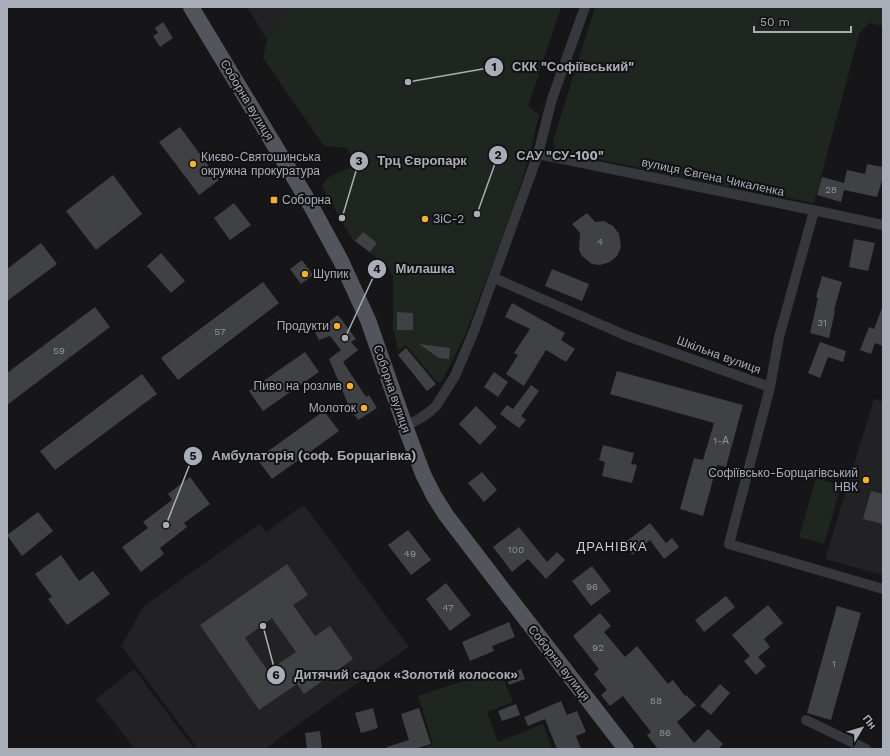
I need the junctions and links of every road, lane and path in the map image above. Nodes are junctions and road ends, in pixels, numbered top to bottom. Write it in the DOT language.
graph roads {
  1 [pos="191,7"];
  2 [pos="585,7"];
  3 [pos="538,154"];
  4 [pos="814,211"];
  5 [pos="883,225"];
  6 [pos="494,278"];
  7 [pos="770,387"];
  8 [pos="405,426"];
  9 [pos="883,589"];
  10 [pos="806,720"];
  11 [pos="626,749"];
  12 [pos="866,749"];
  1 -- 8 [label="main road, Соборна вулиця"];
  2 -- 3 [label="street"];
  3 -- 4 [label="street, вулиця Євгена Чикаленка"];
  3 -- 6 [label="street"];
  4 -- 5 [label="street, вулиця Євгена Чикаленка"];
  4 -- 7 [label="street"];
  6 -- 7 [label="street, Шкільна вулиця"];
  6 -- 8 [label="street"];
  7 -- 9 [label="street, Шкільна вулиця"];
  8 -- 11 [label="main road, Соборна вулиця"];
  10 -- 12 [label="street"];
}
